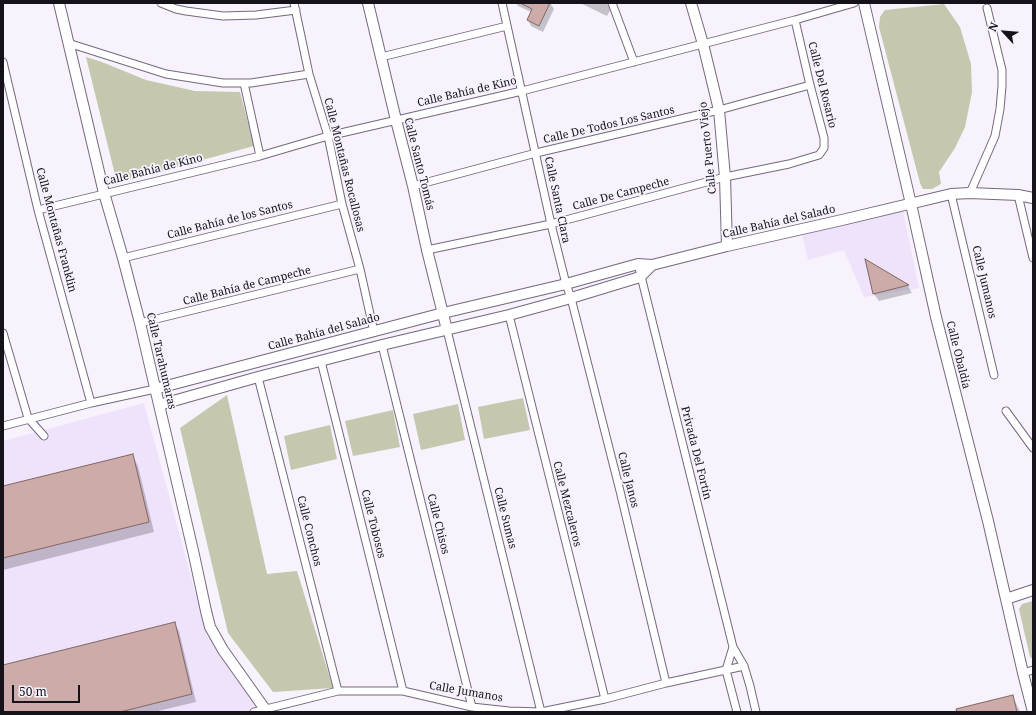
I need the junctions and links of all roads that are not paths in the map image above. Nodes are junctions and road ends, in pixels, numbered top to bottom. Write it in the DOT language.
graph roads {
  1 [pos="58,3"];
  2 [pos="160,3"];
  3 [pos="368,3"];
  4 [pos="502,3"];
  5 [pos="612,3"];
  6 [pos="691,3"];
  7 [pos="854,3"];
  8 [pos="864,3"];
  9 [pos="295,6"];
  10 [pos="987,8"];
  11 [pos="795,20"];
  12 [pos="507,26"];
  13 [pos="68,43"];
  14 [pos="703,44"];
  15 [pos="381,57"];
  16 [pos="3,62"];
  17 [pos="634,62"];
  18 [pos="309,74"];
  19 [pos="244,83"];
  20 [pos="810,85"];
  21 [pos="522,91"];
  22 [pos="719,110"];
  23 [pos="396,120"];
  24 [pos="328,136"];
  25 [pos="536,154"];
  26 [pos="819,155"];
  27 [pos="260,156"];
  28 [pos="725,177"];
  29 [pos="413,186"];
  30 [pos="104,193"];
  31 [pos="970,193"];
  32 [pos="951,194"];
  33 [pos="1018,195"];
  34 [pos="1033,198"];
  35 [pos="342,204"];
  36 [pos="911,204"];
  37 [pos="38,210"];
  38 [pos="551,224"];
  39 [pos="727,246"];
  40 [pos="427,250"];
  41 [pos="123,258"];
  42 [pos="1033,258"];
  43 [pos="638,264"];
  44 [pos="652,265"];
  45 [pos="360,269"];
  46 [pos="640,277"];
  47 [pos="566,284"];
  48 [pos="571,298"];
  49 [pos="443,314"];
  50 [pos="509,315"];
  51 [pos="140,324"];
  52 [pos="447,330"];
  53 [pos="374,332"];
  54 [pos="3,333"];
  55 [pos="382,345"];
  56 [pos="321,361"];
  57 [pos="994,375"];
  58 [pos="258,377"];
  59 [pos="154,388"];
  60 [pos="91,402"];
  61 [pos="159,405"];
  62 [pos="1006,411"];
  63 [pos="28,418"];
  64 [pos="3,426"];
  65 [pos="44,436"];
  66 [pos="1033,448"];
  67 [pos="1033,590"];
  68 [pos="1006,599"];
  69 [pos="733,647"];
  70 [pos="744,666"];
  71 [pos="726,670"];
  72 [pos="1028,672"];
  73 [pos="666,683"];
  74 [pos="338,691"];
  75 [pos="403,691"];
  76 [pos="605,698"];
  77 [pos="472,707"];
  78 [pos="266,711"];
  79 [pos="254,712"];
  80 [pos="542,712"];
  81 [pos="737,712"];
  82 [pos="756,712"];
  83 [pos="1033,712"];
  1 -- 13 [label="street, Calle Tarahumaras"];
  2 -- 9 [label="street"];
  3 -- 15 [label="street, Calle Santo Tomás"];
  4 -- 12 [label="street, Calle Santa Clara"];
  5 -- 17 [label="street"];
  6 -- 14 [label="street, Calle Puerto Viejo"];
  7 -- 11 [label="street, Calle Bahía de Kino"];
  8 -- 36 [label="street, Calle Obaldía"];
  9 -- 18 [label="street, Calle Montañas Rocallosas"];
  10 -- 31 [label="street"];
  11 -- 14 [label="street, Calle Bahía de Kino"];
  11 -- 20 [label="street, Calle Del Rosario"];
  12 -- 15 [label="street"];
  12 -- 21 [label="street, Calle Santa Clara"];
  13 -- 19 [label="street"];
  13 -- 30 [label="street, Calle Tarahumaras"];
  14 -- 17 [label="street, Calle Bahía de Kino"];
  14 -- 22 [label="street, Calle Puerto Viejo"];
  15 -- 23 [label="street, Calle Santo Tomás"];
  16 -- 37 [label="street, Calle Montañas Franklin"];
  17 -- 21 [label="street, Calle Bahía de Kino"];
  18 -- 19 [label="street"];
  18 -- 24 [label="street, Calle Montañas Rocallosas"];
  19 -- 27 [label="street"];
  20 -- 22 [label="street, Calle De Todos Los Santos"];
  20 -- 26 [label="street, Calle Del Rosario"];
  21 -- 23 [label="street, Calle Bahía de Kino"];
  21 -- 25 [label="street, Calle Santa Clara"];
  22 -- 25 [label="street, Calle De Todos Los Santos"];
  22 -- 28 [label="street, Calle Puerto Viejo"];
  23 -- 24 [label="street, Calle Bahía de Kino"];
  23 -- 29 [label="street, Calle Santo Tomás"];
  24 -- 27 [label="street, Calle Bahía de Kino"];
  24 -- 35 [label="street, Calle Montañas Rocallosas"];
  25 -- 29 [label="street, Calle De Todos Los Santos"];
  25 -- 38 [label="street, Calle Santa Clara"];
  26 -- 28 [label="street, Calle De Campeche"];
  27 -- 30 [label="street, Calle Bahía de Kino"];
  28 -- 38 [label="street, Calle De Campeche"];
  28 -- 39 [label="street, Calle Puerto Viejo"];
  29 -- 40 [label="street, Calle Santo Tomás"];
  30 -- 37 [label="street, Calle Bahía de Kino"];
  30 -- 41 [label="street, Calle Tarahumaras"];
  31 -- 32 [label="street, Calle Bahía del Salado"];
  31 -- 33 [label="street, Calle Bahía del Salado"];
  32 -- 36 [label="street, Calle Bahía del Salado"];
  32 -- 57 [label="street, Calle Jumanos"];
  33 -- 34 [label="street, Calle Bahía del Salado"];
  33 -- 42 [label="street"];
  35 -- 41 [label="street, Calle Bahía de los Santos"];
  35 -- 45 [label="street, Calle Montañas Rocallosas"];
  36 -- 39 [label="street, Calle Bahía del Salado"];
  36 -- 68 [label="street, Calle Obaldía"];
  37 -- 60 [label="street, Calle Montañas Franklin"];
  38 -- 40 [label="street, Calle De Campeche"];
  38 -- 47 [label="street, Calle Santa Clara"];
  39 -- 44 [label="street, Calle Bahía del Salado"];
  40 -- 49 [label="street, Calle Santo Tomás"];
  41 -- 51 [label="street, Calle Tarahumaras"];
  43 -- 44 [label="street, Calle Bahía del Salado"];
  43 -- 46 [label="street, Privada Del Fortín"];
  43 -- 47 [label="street, Calle Bahía del Salado"];
  44 -- 46 [label="street"];
  45 -- 51 [label="street, Calle Bahía de Campeche"];
  45 -- 53 [label="street, Calle Montañas Rocallosas"];
  46 -- 48 [label="street"];
  46 -- 69 [label="street, Privada Del Fortín"];
  47 -- 48 [label="street, Calle Janos"];
  47 -- 49 [label="street, Calle Bahía del Salado"];
  48 -- 50 [label="street"];
  48 -- 73 [label="street, Calle Janos"];
  49 -- 52 [label="street, Calle Santo Tomás"];
  49 -- 53 [label="street, Calle Bahía del Salado"];
  50 -- 52 [label="street"];
  50 -- 76 [label="street, Calle Mezcaleros"];
  51 -- 59 [label="street, Calle Tarahumaras"];
  52 -- 55 [label="street"];
  52 -- 80 [label="street, Calle Sumas"];
  53 -- 59 [label="street, Calle Bahía del Salado"];
  54 -- 63 [label="street"];
  55 -- 56 [label="street"];
  55 -- 77 [label="street, Calle Chisos"];
  56 -- 58 [label="street"];
  56 -- 75 [label="street, Calle Tobosos"];
  58 -- 61 [label="street"];
  58 -- 74 [label="street, Calle Conchos"];
  59 -- 60 [label="street, Calle Bahía del Salado"];
  59 -- 61 [label="street, Calle Tarahumaras"];
  60 -- 63 [label="street, Calle Bahía del Salado"];
  61 -- 78 [label="street, Calle Tarahumaras"];
  62 -- 66 [label="street"];
  63 -- 64 [label="street, Calle Bahía del Salado"];
  63 -- 65 [label="street"];
  67 -- 68 [label="street"];
  68 -- 72 [label="street, Calle Obaldía"];
  69 -- 70 [label="street, Privada Del Fortín"];
  69 -- 71 [label="street"];
  70 -- 71 [label="street, Calle Jumanos"];
  70 -- 82 [label="street, Privada Del Fortín"];
  71 -- 73 [label="street, Calle Jumanos"];
  71 -- 81 [label="street"];
  72 -- 83 [label="street, Calle Obaldía"];
  73 -- 76 [label="street, Calle Jumanos"];
  74 -- 75 [label="street, Calle Jumanos"];
  74 -- 78 [label="street, Calle Jumanos"];
  75 -- 77 [label="street, Calle Jumanos"];
  76 -- 80 [label="street, Calle Jumanos"];
  77 -- 80 [label="street, Calle Jumanos"];
  78 -- 79 [label="street, Calle Jumanos"];
}
